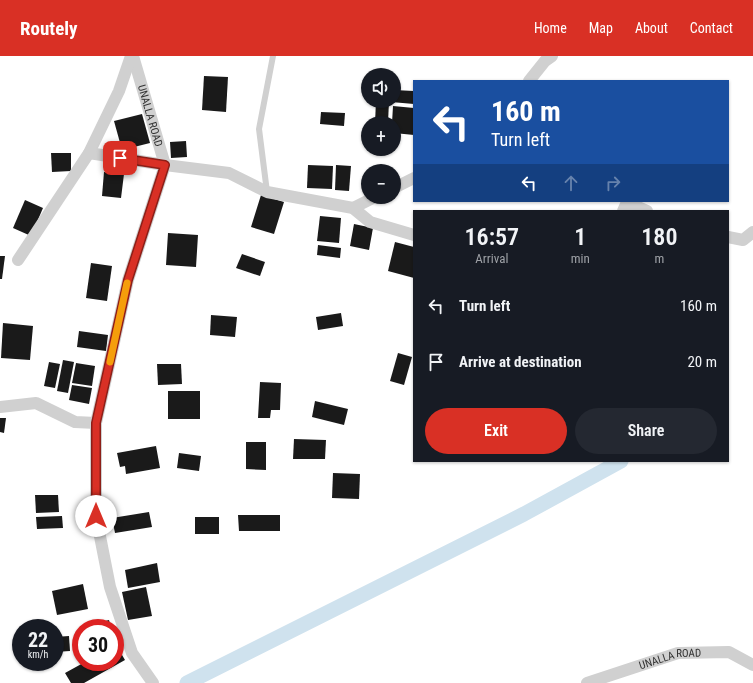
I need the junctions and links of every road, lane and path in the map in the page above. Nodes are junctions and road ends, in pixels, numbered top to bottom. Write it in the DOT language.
graph roads {
  1 [pos="132,56"];
  2 [pos="273,56"];
  3 [pos="547,58"];
  4 [pos="530,80"];
  5 [pos="89,153"];
  6 [pos="165,165"];
  7 [pos="413,178"];
  8 [pos="401,184"];
  9 [pos="267,192"];
  10 [pos="627,202"];
  11 [pos="361,204"];
  12 [pos="353,208"];
  13 [pos="646,210"];
  14 [pos="753,232"];
  15 [pos="413,235"];
  16 [pos="729,237"];
  17 [pos="18,260"];
  18 [pos="0,407"];
  19 [pos="96,423"];
  20 [pos="753,665"];
  21 [pos="153,683"];
  22 [pos="587,683"];
  1 -- 5 [label="street"];
  1 -- 6 [label="street, UNALLA ROAD"];
  2 -- 9 [label="lane"];
  3 -- 4 [label="street"];
  5 -- 6 [label="street"];
  5 -- 17 [label="street"];
  6 -- 9 [label="street"];
  6 -- 19 [label="street"];
  7 -- 8 [label="street"];
  9 -- 12 [label="street"];
  10 -- 13 [label="street"];
  11 -- 12 [label="street"];
  12 -- 15 [label="street"];
  14 -- 16 [label="street"];
  18 -- 19 [label="street"];
  19 -- 21 [label="street"];
  20 -- 22 [label="street, UNALLA ROAD"];
}
